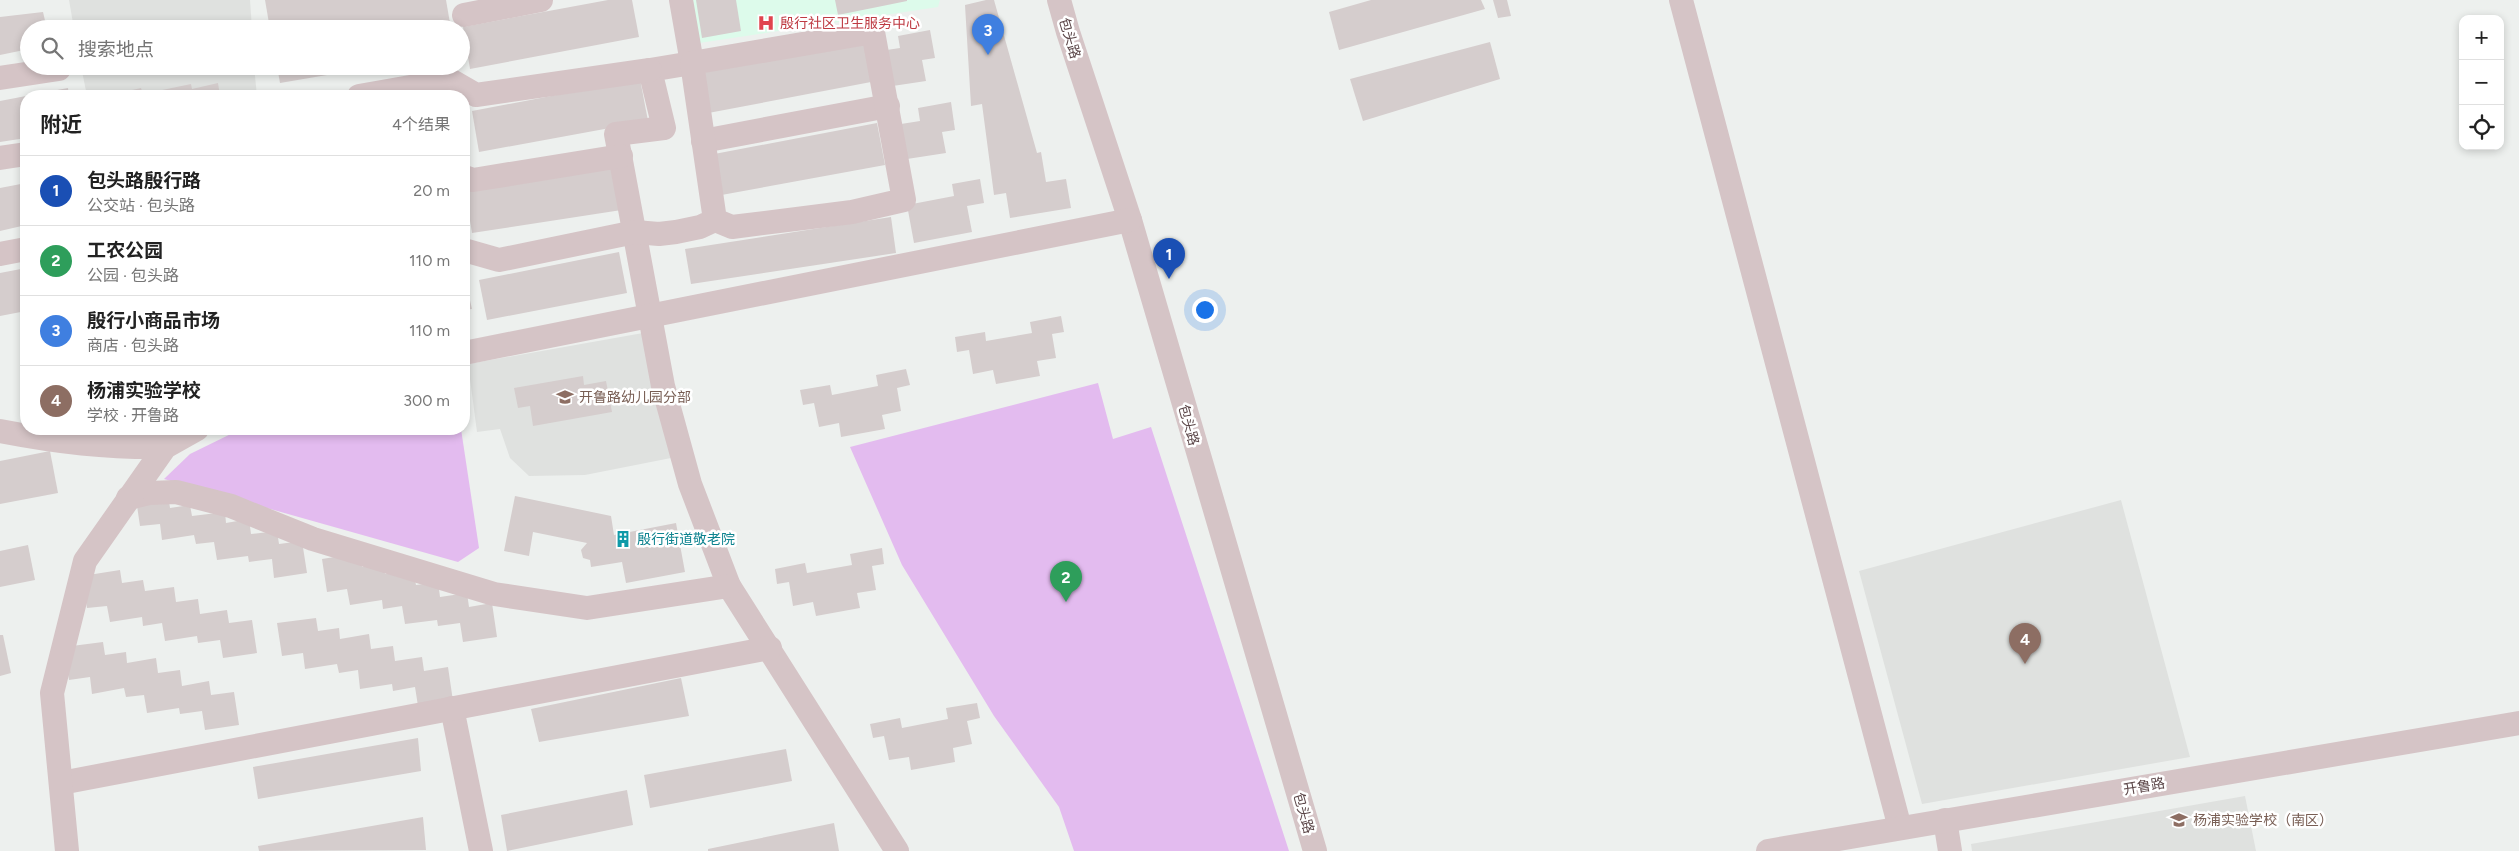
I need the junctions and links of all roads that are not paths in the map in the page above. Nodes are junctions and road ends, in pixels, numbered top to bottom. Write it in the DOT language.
graph roads {
  1 [pos="541,0"];
  2 [pos="681,0"];
  3 [pos="1059,0"];
  4 [pos="1681,0"];
  5 [pos="464,15"];
  6 [pos="692,63"];
  7 [pos="650,70"];
  8 [pos="22,75"];
  9 [pos="0,78"];
  10 [pos="451,88"];
  11 [pos="428,90"];
  12 [pos="470,93"];
  13 [pos="888,106"];
  14 [pos="703,141"];
  15 [pos="20,155"];
  16 [pos="621,156"];
  17 [pos="0,158"];
  18 [pos="470,179"];
  19 [pos="715,220"];
  20 [pos="1130,220"];
  21 [pos="635,232"];
  22 [pos="20,250"];
  23 [pos="470,252"];
  24 [pos="0,254"];
  25 [pos="651,317"];
  26 [pos="470,352"];
  27 [pos="0,432"];
  28 [pos="187,435"];
  29 [pos="165,447"];
  30 [pos="128,498"];
  31 [pos="729,586"];
  32 [pos="770,648"];
  33 [pos="452,708"];
  34 [pos="2519,723"];
  35 [pos="61,783"];
  36 [pos="1944,820"];
  37 [pos="1900,828"];
  38 [pos="68,851"];
  39 [pos="481,851"];
  40 [pos="897,851"];
  41 [pos="1315,851"];
  42 [pos="1768,851"];
  43 [pos="1950,851"];
  1 -- 5 [label="street"];
  2 -- 6 [label="street"];
  3 -- 20 [label="street, 包头路"];
  4 -- 37 [label="street"];
  6 -- 7 [label="street"];
  6 -- 13 [label="street"];
  6 -- 14 [label="street"];
  7 -- 12 [label="street"];
  7 -- 16 [label="street"];
  8 -- 9 [label="street"];
  10 -- 11 [label="street"];
  13 -- 14 [label="street"];
  13 -- 19 [label="street"];
  14 -- 19 [label="street"];
  15 -- 17 [label="street"];
  16 -- 18 [label="street"];
  16 -- 21 [label="street"];
  19 -- 21 [label="street"];
  20 -- 25 [label="street"];
  20 -- 41 [label="street, 包头路"];
  21 -- 23 [label="street"];
  21 -- 25 [label="street"];
  22 -- 24 [label="street"];
  25 -- 26 [label="street"];
  25 -- 31 [label="street"];
  27 -- 29 [label="street"];
  28 -- 29 [label="street"];
  29 -- 30 [label="street"];
  30 -- 31 [label="street"];
  30 -- 35 [label="street"];
  31 -- 32 [label="street"];
  32 -- 33 [label="street"];
  32 -- 40 [label="street"];
  33 -- 35 [label="street"];
  33 -- 39 [label="street"];
  34 -- 36 [label="street, 开鲁路"];
  35 -- 38 [label="street"];
  36 -- 37 [label="street, 开鲁路"];
  36 -- 43 [label="street"];
  37 -- 42 [label="street, 开鲁路"];
}
